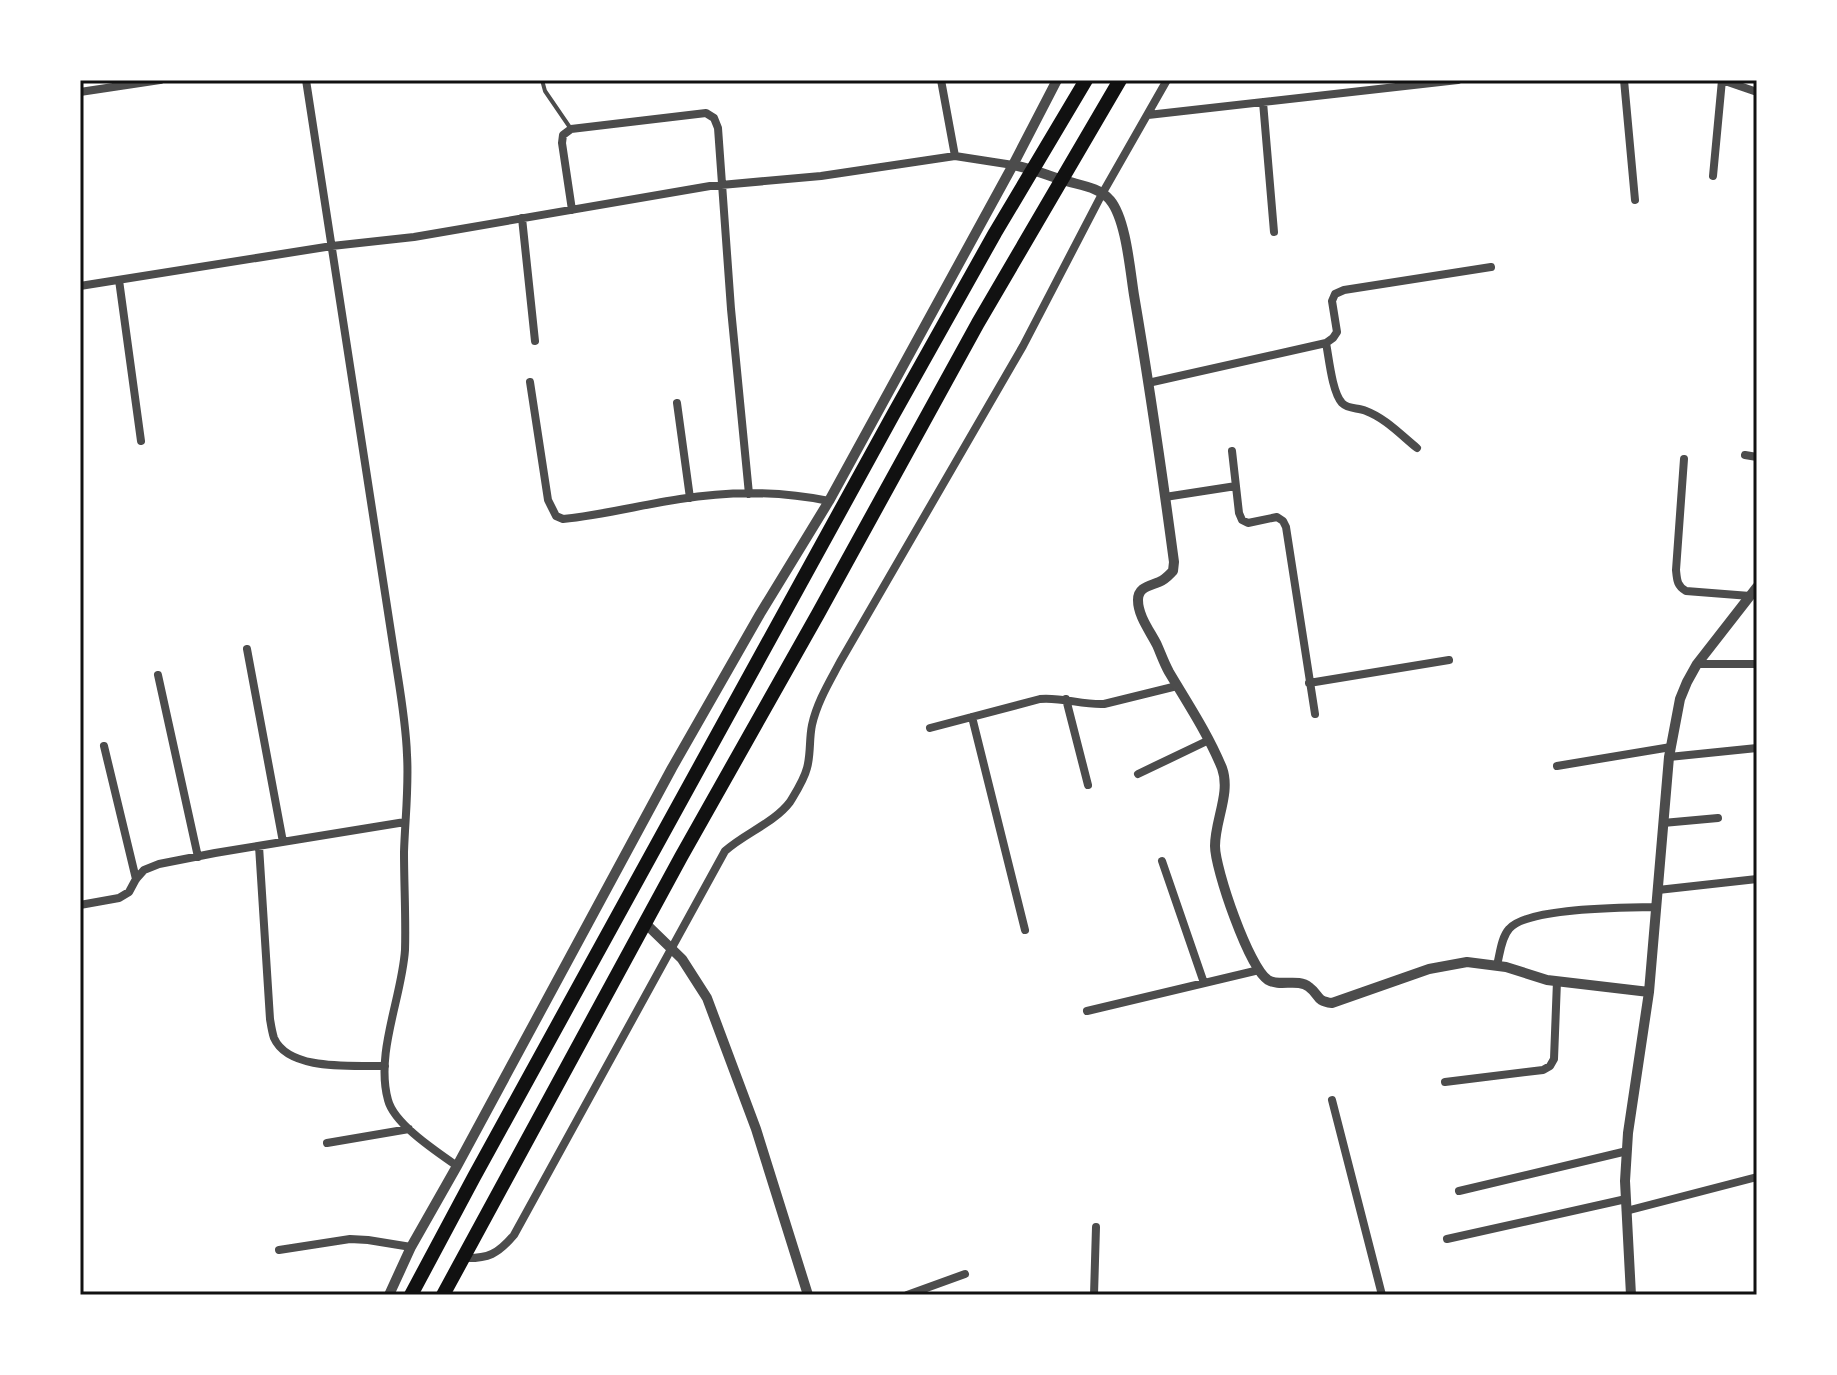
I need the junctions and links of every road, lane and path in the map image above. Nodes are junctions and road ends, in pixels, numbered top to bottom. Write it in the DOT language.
graph roads {
  1 [pos="160,80"];
  2 [pos="306,80"];
  3 [pos="542,80"];
  4 [pos="941,80"];
  5 [pos="1057,80"];
  6 [pos="1086,80"];
  7 [pos="1120,80"];
  8 [pos="1167,80"];
  9 [pos="1458,80"];
  10 [pos="1624,80"];
  11 [pos="1722,80"];
  12 [pos="1751,87"];
  13 [pos="80,92"];
  14 [pos="1263,102"];
  15 [pos="1148,115"];
  16 [pos="571,129"];
  17 [pos="955,156"];
  18 [pos="1013,165"];
  19 [pos="1034,169"];
  20 [pos="1713,176"];
  21 [pos="1061,180"];
  22 [pos="721,185"];
  23 [pos="1102,194"];
  24 [pos="1635,200"];
  25 [pos="572,210"];
  26 [pos="522,218"];
  27 [pos="1274,232"];
  28 [pos="332,246"];
  29 [pos="1491,267"];
  30 [pos="119,280"];
  31 [pos="80,286"];
  32 [pos="535,341"];
  33 [pos="1326,343"];
  34 [pos="530,382"];
  35 [pos="1148,383"];
  36 [pos="677,403"];
  37 [pos="141,441"];
  38 [pos="1417,448"];
  39 [pos="1232,451"];
  40 [pos="1745,455"];
  41 [pos="1757,457"];
  42 [pos="1684,459"];
  43 [pos="1236,486"];
  44 [pos="749,494"];
  45 [pos="1165,497"];
  46 [pos="690,498"];
  47 [pos="829,501"];
  48 [pos="1753,591"];
  49 [pos="247,649"];
  50 [pos="1449,660"];
  51 [pos="1697,664"];
  52 [pos="1757,664"];
  53 [pos="158,675"];
  54 [pos="1309,683"];
  55 [pos="1177,686"];
  56 [pos="1066,699"];
  57 [pos="1315,714"];
  58 [pos="972,717"];
  59 [pos="930,728"];
  60 [pos="1209,740"];
  61 [pos="104,746"];
  62 [pos="1757,748"];
  63 [pos="1670,752"];
  64 [pos="1557,766"];
  65 [pos="1138,774"];
  66 [pos="1088,785"];
  67 [pos="1718,818"];
  68 [pos="405,822"];
  69 [pos="1663,823"];
  70 [pos="283,842"];
  71 [pos="259,846"];
  72 [pos="198,857"];
  73 [pos="1162,861"];
  74 [pos="136,879"];
  75 [pos="1757,879"];
  76 [pos="1658,890"];
  77 [pos="80,905"];
  78 [pos="1656,907"];
  79 [pos="645,923"];
  80 [pos="1025,930"];
  81 [pos="671,948"];
  82 [pos="1497,965"];
  83 [pos="1259,970"];
  84 [pos="1557,981"];
  85 [pos="1204,983"];
  86 [pos="1649,992"];
  87 [pos="1087,1011"];
  88 [pos="385,1066"];
  89 [pos="1445,1082"];
  90 [pos="1332,1100"];
  91 [pos="409,1129"];
  92 [pos="327,1143"];
  93 [pos="1627,1151"];
  94 [pos="457,1166"];
  95 [pos="1757,1177"];
  96 [pos="1459,1191"];
  97 [pos="1626,1205"];
  98 [pos="1096,1227"];
  99 [pos="1447,1239"];
  100 [pos="411,1247"];
  101 [pos="279,1250"];
  102 [pos="463,1258"];
  103 [pos="965,1274"];
  104 [pos="389,1295"];
  105 [pos="411,1295"];
  106 [pos="443,1295"];
  107 [pos="808,1295"];
  108 [pos="907,1295"];
  109 [pos="1094,1295"];
  110 [pos="1382,1295"];
  111 [pos="1631,1295"];
  1 -- 13 [label="street"];
  2 -- 28 [label="street"];
  3 -- 16 [label="lane"];
  4 -- 17 [label="street"];
  5 -- 18 [label="street"];
  6 -- 19 [label="highway"];
  7 -- 21 [label="highway"];
  8 -- 15 [label="street"];
  9 -- 14 [label="street"];
  10 -- 24 [label="street"];
  11 -- 12 [label="street"];
  11 -- 20 [label="street"];
  14 -- 15 [label="street"];
  14 -- 27 [label="street"];
  15 -- 23 [label="street"];
  16 -- 22 [label="street"];
  16 -- 25 [label="street"];
  17 -- 18 [label="street"];
  17 -- 22 [label="street"];
  18 -- 19 [label="street"];
  18 -- 47 [label="street"];
  19 -- 21 [label="street"];
  19 -- 105 [label="highway"];
  21 -- 23 [label="street"];
  21 -- 79 [label="highway"];
  22 -- 25 [label="street"];
  22 -- 44 [label="street"];
  23 -- 35 [label="street"];
  23 -- 81 [label="street"];
  25 -- 26 [label="street"];
  26 -- 28 [label="street"];
  26 -- 32 [label="street"];
  28 -- 30 [label="street"];
  28 -- 68 [label="street"];
  29 -- 33 [label="street"];
  30 -- 31 [label="street"];
  30 -- 37 [label="street"];
  33 -- 35 [label="street"];
  33 -- 38 [label="street"];
  34 -- 46 [label="street"];
  35 -- 45 [label="street"];
  36 -- 46 [label="street"];
  39 -- 43 [label="street"];
  40 -- 41 [label="street"];
  42 -- 48 [label="street"];
  43 -- 45 [label="street"];
  43 -- 54 [label="street"];
  44 -- 46 [label="street"];
  44 -- 47 [label="street"];
  45 -- 55 [label="street"];
  47 -- 94 [label="street"];
  48 -- 51 [label="street"];
  49 -- 70 [label="street"];
  50 -- 54 [label="street"];
  51 -- 52 [label="street"];
  51 -- 63 [label="street"];
  53 -- 72 [label="street"];
  54 -- 57 [label="street"];
  55 -- 56 [label="street"];
  55 -- 60 [label="street"];
  56 -- 58 [label="street"];
  56 -- 66 [label="street"];
  58 -- 59 [label="street"];
  58 -- 80 [label="street"];
  60 -- 65 [label="street"];
  60 -- 83 [label="street"];
  61 -- 74 [label="street"];
  62 -- 63 [label="street"];
  63 -- 64 [label="street"];
  63 -- 69 [label="street"];
  67 -- 69 [label="street"];
  68 -- 70 [label="street"];
  68 -- 88 [label="street"];
  69 -- 76 [label="street"];
  70 -- 71 [label="street"];
  71 -- 72 [label="street"];
  71 -- 88 [label="street"];
  72 -- 74 [label="street"];
  73 -- 85 [label="street"];
  74 -- 77 [label="street"];
  75 -- 76 [label="street"];
  76 -- 78 [label="street"];
  78 -- 82 [label="street"];
  78 -- 86 [label="street"];
  79 -- 81 [label="street"];
  79 -- 102 [label="highway"];
  81 -- 102 [label="street"];
  81 -- 107 [label="street"];
  82 -- 83 [label="street"];
  82 -- 84 [label="street"];
  83 -- 85 [label="street"];
  84 -- 86 [label="street"];
  84 -- 89 [label="street"];
  85 -- 87 [label="street"];
  86 -- 93 [label="street"];
  88 -- 91 [label="street"];
  90 -- 110 [label="street"];
  91 -- 92 [label="street"];
  91 -- 94 [label="street"];
  93 -- 96 [label="street"];
  93 -- 97 [label="street"];
  94 -- 100 [label="street"];
  95 -- 97 [label="street"];
  97 -- 99 [label="street"];
  97 -- 111 [label="street"];
  98 -- 109 [label="street"];
  100 -- 101 [label="street"];
  100 -- 104 [label="street"];
  102 -- 106 [label="highway"];
  103 -- 108 [label="street"];
}
